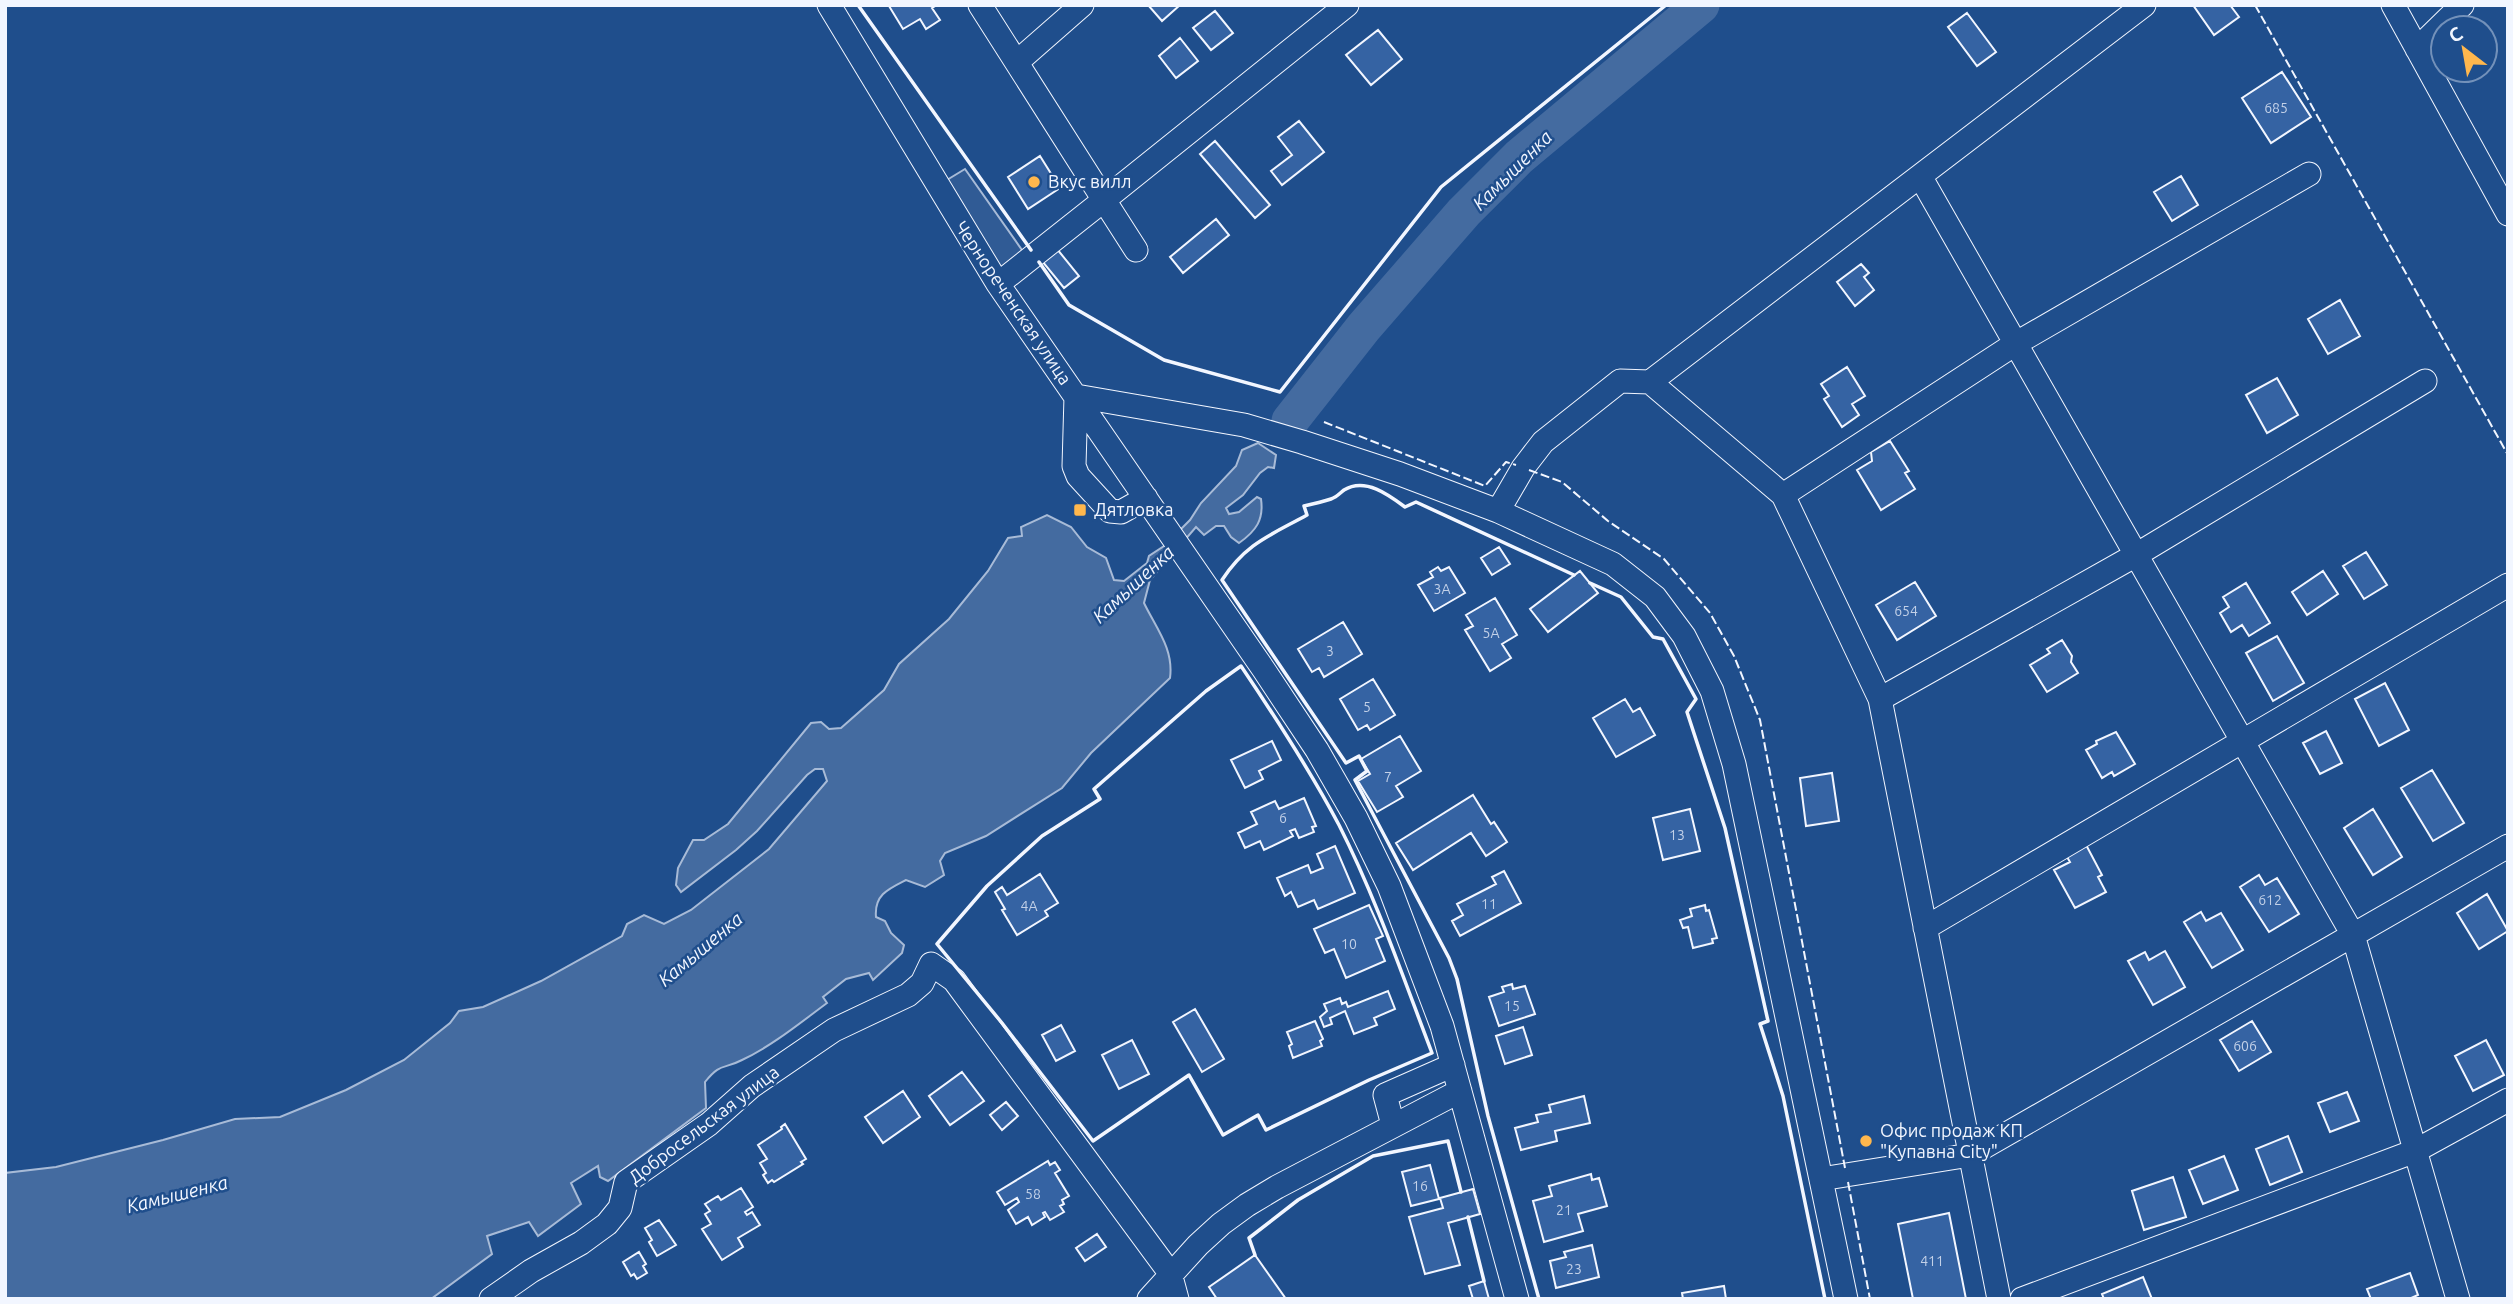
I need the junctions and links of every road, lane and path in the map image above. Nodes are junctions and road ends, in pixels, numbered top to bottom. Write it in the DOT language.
graph roads {
  1 [pos="829,5"];
  2 [pos="980,5"];
  3 [pos="1082,5"];
  4 [pos="1347,5"];
  5 [pos="2144,5"];
  6 [pos="2393,5"];
  7 [pos="2462,5"];
  8 [pos="2417,49"];
  9 [pos="1017,62"];
  10 [pos="2309,174"];
  11 [pos="1920,176"];
  12 [pos="2502,189"];
  13 [pos="1104,200"];
  14 [pos="2508,215"];
  15 [pos="1136,250"];
  16 [pos="998,284"];
  17 [pos="2015,344"];
  18 [pos="2425,381"];
  19 [pos="1650,382"];
  20 [pos="1076,396"];
  21 [pos="1783,495"];
  22 [pos="1146,498"];
  23 [pos="1498,511"];
  24 [pos="2136,555"];
  25 [pos="2508,585"];
  26 [pos="1880,699"];
  27 [pos="2243,742"];
  28 [pos="2508,846"];
  29 [pos="1925,928"];
  30 [pos="2353,935"];
  31 [pos="1453,1065"];
  32 [pos="1460,1091"];
  33 [pos="2508,1100"];
  34 [pos="1393,1125"];
  35 [pos="2416,1151"];
  36 [pos="1970,1155"];
  37 [pos="1821,1179"];
  38 [pos="1170,1273"];
  39 [pos="491,1299"];
  40 [pos="1149,1299"];
  41 [pos="1177,1299"];
  42 [pos="1517,1299"];
  43 [pos="1846,1299"];
  44 [pos="1999,1299"];
  45 [pos="2022,1299"];
  46 [pos="2458,1299"];
  1 -- 16 [label="street, Чернореченская улица"];
  2 -- 9 [label="street"];
  3 -- 9 [label="street"];
  4 -- 13 [label="street"];
  5 -- 11 [label="street"];
  6 -- 8 [label="street"];
  7 -- 8 [label="street"];
  8 -- 12 [label="street"];
  9 -- 13 [label="street"];
  10 -- 17 [label="street"];
  11 -- 17 [label="street"];
  11 -- 19 [label="street"];
  12 -- 14 [label="street"];
  13 -- 15 [label="street"];
  13 -- 16 [label="street"];
  16 -- 20 [label="street, Чернореченская улица"];
  17 -- 21 [label="street"];
  17 -- 24 [label="street"];
  18 -- 24 [label="street"];
  19 -- 21 [label="street"];
  19 -- 23 [label="street"];
  20 -- 22 [label="street, Чернореченская улица"];
  20 -- 22 [label="street"];
  20 -- 23 [label="street"];
  21 -- 26 [label="street"];
  22 -- 31 [label="street, Чернореченская улица"];
  23 -- 37 [label="street"];
  24 -- 26 [label="street"];
  24 -- 27 [label="street"];
  25 -- 27 [label="street"];
  26 -- 29 [label="street"];
  27 -- 29 [label="street"];
  27 -- 30 [label="street"];
  28 -- 30 [label="street"];
  29 -- 36 [label="street"];
  30 -- 35 [label="street"];
  30 -- 36 [label="street"];
  31 -- 32 [label="street, Чернореченская улица"];
  31 -- 34 [label="street"];
  32 -- 34 [label="street"];
  32 -- 42 [label="street, Чернореченская улица"];
  33 -- 35 [label="street"];
  34 -- 38 [label="street"];
  35 -- 45 [label="street"];
  35 -- 46 [label="street"];
  36 -- 37 [label="street"];
  36 -- 44 [label="street"];
  37 -- 43 [label="street"];
  38 -- 39 [label="street, Добросельская улица"];
  38 -- 40 [label="street"];
  38 -- 41 [label="street"];
}
